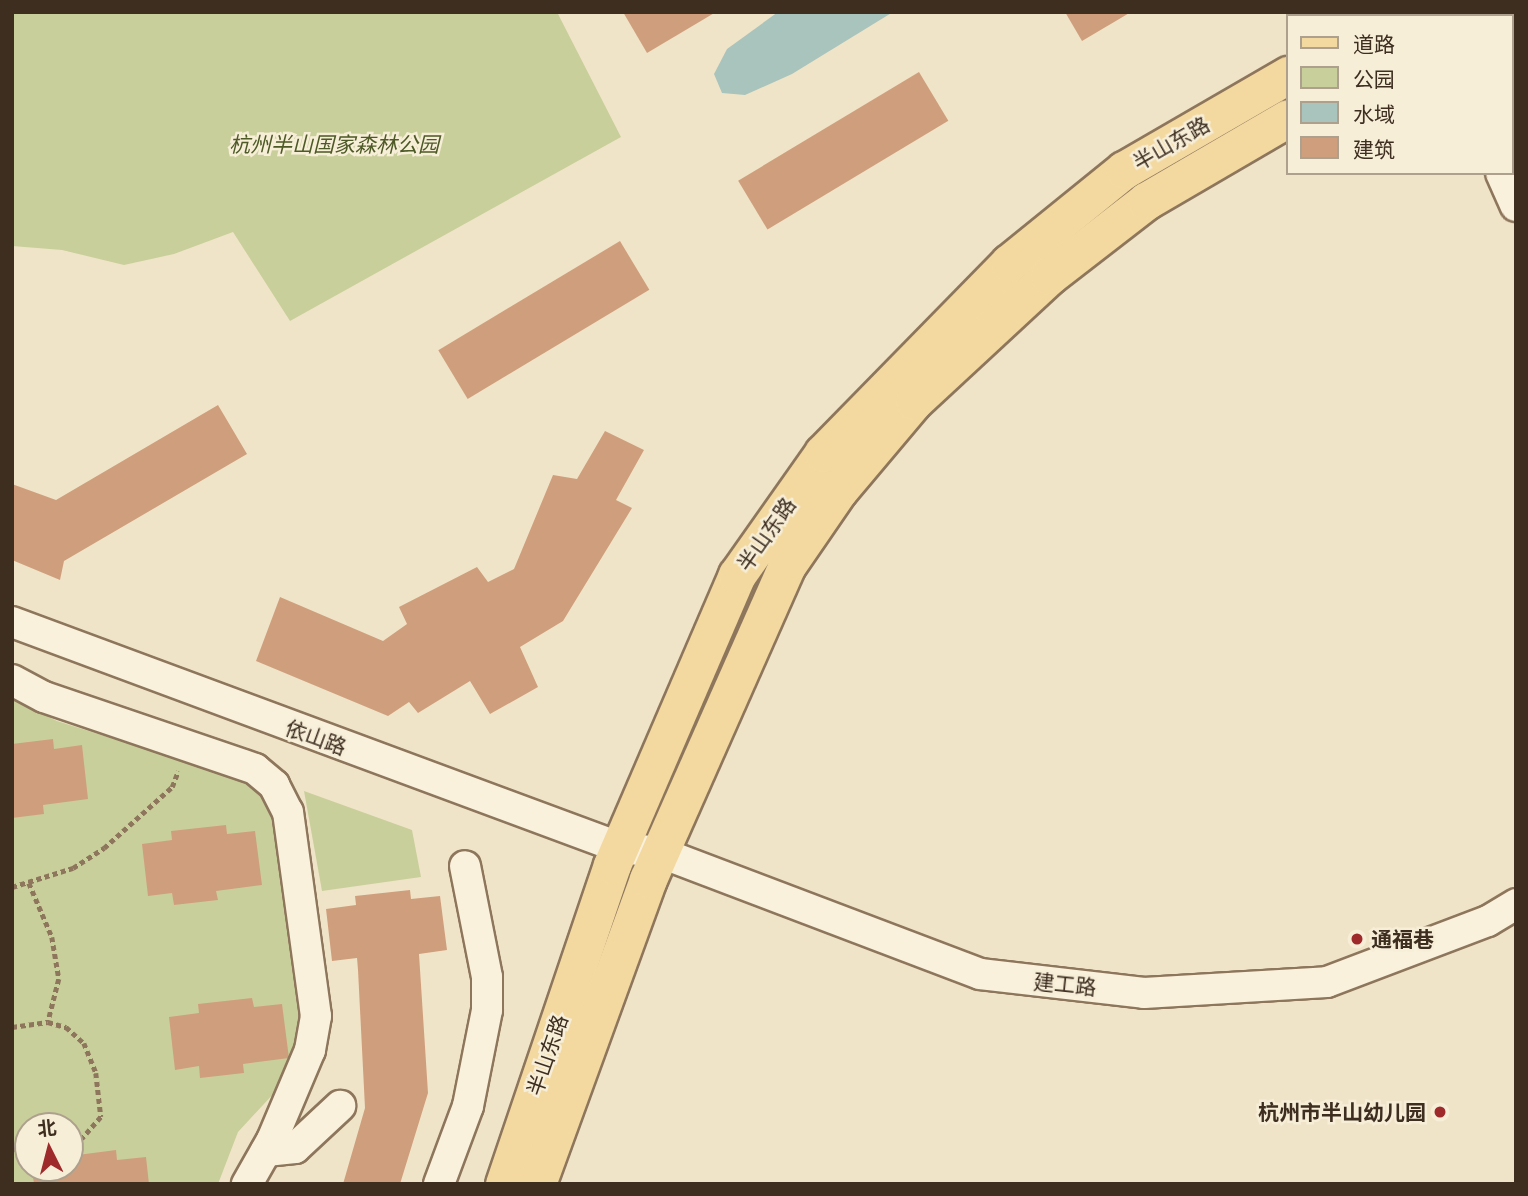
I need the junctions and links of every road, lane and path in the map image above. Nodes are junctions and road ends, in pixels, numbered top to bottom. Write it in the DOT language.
graph roads {
  1 [pos="1286,76"];
  2 [pos="1286,119"];
  3 [pos="1502,175"];
  4 [pos="1516,205"];
  5 [pos="12,622"];
  6 [pos="12,680"];
  7 [pos="188,747"];
  8 [pos="621,848"];
  9 [pos="659,852"];
  10 [pos="465,866"];
  11 [pos="29,883"];
  12 [pos="12,887"];
  13 [pos="1515,907"];
  14 [pos="48,1022"];
  15 [pos="12,1027"];
  16 [pos="340,1106"];
  17 [pos="84,1137"];
  18 [pos="266,1151"];
  19 [pos="247,1184"];
  20 [pos="439,1184"];
  21 [pos="503,1184"];
  22 [pos="537,1184"];
  1 -- 8 [label="main road, 半山东路"];
  2 -- 9 [label="main road, 半山东路"];
  3 -- 4 [label="street"];
  5 -- 8 [label="street, 依山路"];
  6 -- 7 [label="street"];
  7 -- 11 [label="path"];
  7 -- 18 [label="street"];
  8 -- 9 [label="street, 建工路"];
  8 -- 21 [label="main road, 半山东路"];
  9 -- 13 [label="street, 建工路"];
  9 -- 22 [label="main road, 半山东路"];
  10 -- 20 [label="street"];
  11 -- 12 [label="path"];
  11 -- 14 [label="path"];
  14 -- 15 [label="path"];
  14 -- 17 [label="path"];
  16 -- 18 [label="street"];
  18 -- 19 [label="street"];
}
